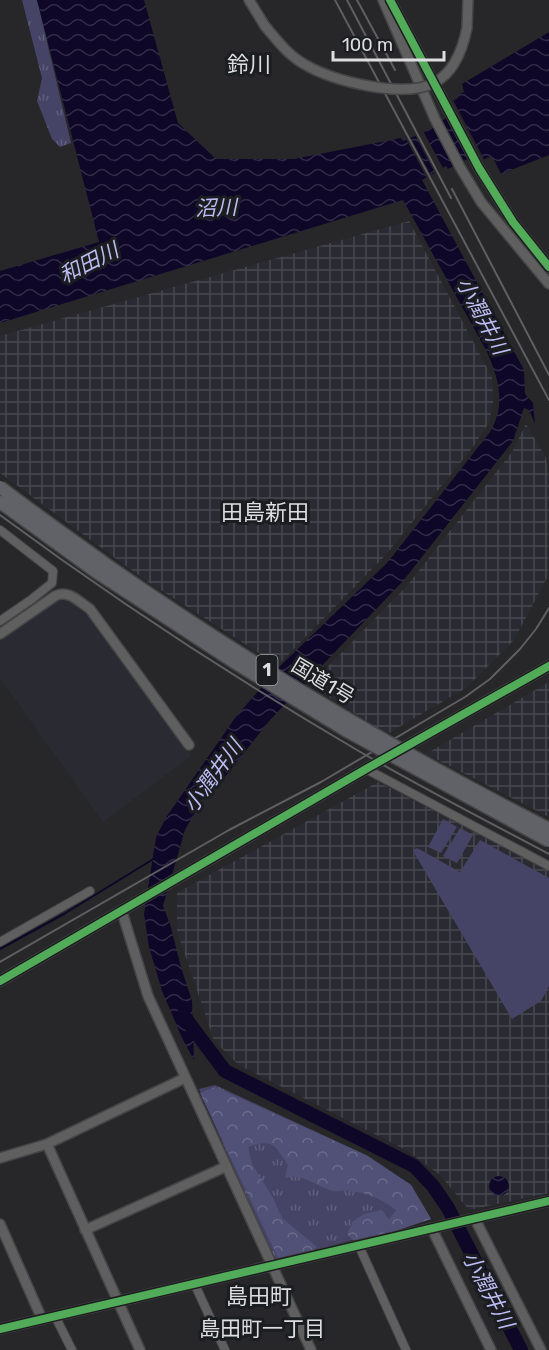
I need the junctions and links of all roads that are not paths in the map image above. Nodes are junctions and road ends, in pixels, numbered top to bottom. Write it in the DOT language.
graph roads {
  1 [pos="249,0"];
  2 [pos="383,0"];
  3 [pos="390,0"];
  4 [pos="468,0"];
  5 [pos="549,267"];
  6 [pos="549,284"];
  7 [pos="0,487"];
  8 [pos="0,502"];
  9 [pos="0,530"];
  10 [pos="0,621"];
  11 [pos="0,634"];
  12 [pos="549,666"];
  13 [pos="189,745"];
  14 [pos="366,769"];
  15 [pos="549,829"];
  16 [pos="549,841"];
  17 [pos="549,866"];
  18 [pos="90,891"];
  19 [pos="122,912"];
  20 [pos="0,942"];
  21 [pos="0,981"];
  22 [pos="185,1078"];
  23 [pos="46,1144"];
  24 [pos="0,1158"];
  25 [pos="225,1167"];
  26 [pos="549,1201"];
  27 [pos="471,1219"];
  28 [pos="0,1224"];
  29 [pos="434,1228"];
  30 [pos="85,1230"];
  31 [pos="359,1246"];
  32 [pos="272,1266"];
  33 [pos="195,1285"];
  34 [pos="118,1302"];
  35 [pos="55,1316"];
  36 [pos="42,1319"];
  37 [pos="0,1329"];
  38 [pos="72,1350"];
  39 [pos="140,1350"];
  40 [pos="225,1350"];
  41 [pos="311,1350"];
  42 [pos="406,1350"];
  43 [pos="491,1350"];
  44 [pos="541,1350"];
  1 -- 4 [label="street, bridge"];
  2 -- 6 [label="street"];
  3 -- 5 [label="street"];
  7 -- 15 [label="highway, 国道1号 / 1, bridge"];
  8 -- 16 [label="highway, 国道1号 / 1, bridge"];
  9 -- 10 [label="street"];
  11 -- 13 [label="street"];
  12 -- 14 [label="street"];
  14 -- 17 [label="street"];
  14 -- 19 [label="street"];
  18 -- 20 [label="street"];
  19 -- 21 [label="street"];
  19 -- 22 [label="street"];
  22 -- 23 [label="street"];
  22 -- 25 [label="street"];
  23 -- 24 [label="street"];
  23 -- 30 [label="street"];
  25 -- 30 [label="street"];
  25 -- 32 [label="street"];
  26 -- 27 [label="street"];
  27 -- 29 [label="street"];
  27 -- 44 [label="street"];
  28 -- 36 [label="street"];
  29 -- 31 [label="street"];
  29 -- 43 [label="street"];
  30 -- 34 [label="street"];
  31 -- 32 [label="street"];
  31 -- 42 [label="street"];
  32 -- 33 [label="street"];
  32 -- 41 [label="street"];
  33 -- 34 [label="street"];
  33 -- 40 [label="street"];
  34 -- 35 [label="street"];
  34 -- 39 [label="street"];
  35 -- 36 [label="street"];
  35 -- 38 [label="street"];
  36 -- 37 [label="street"];
}
